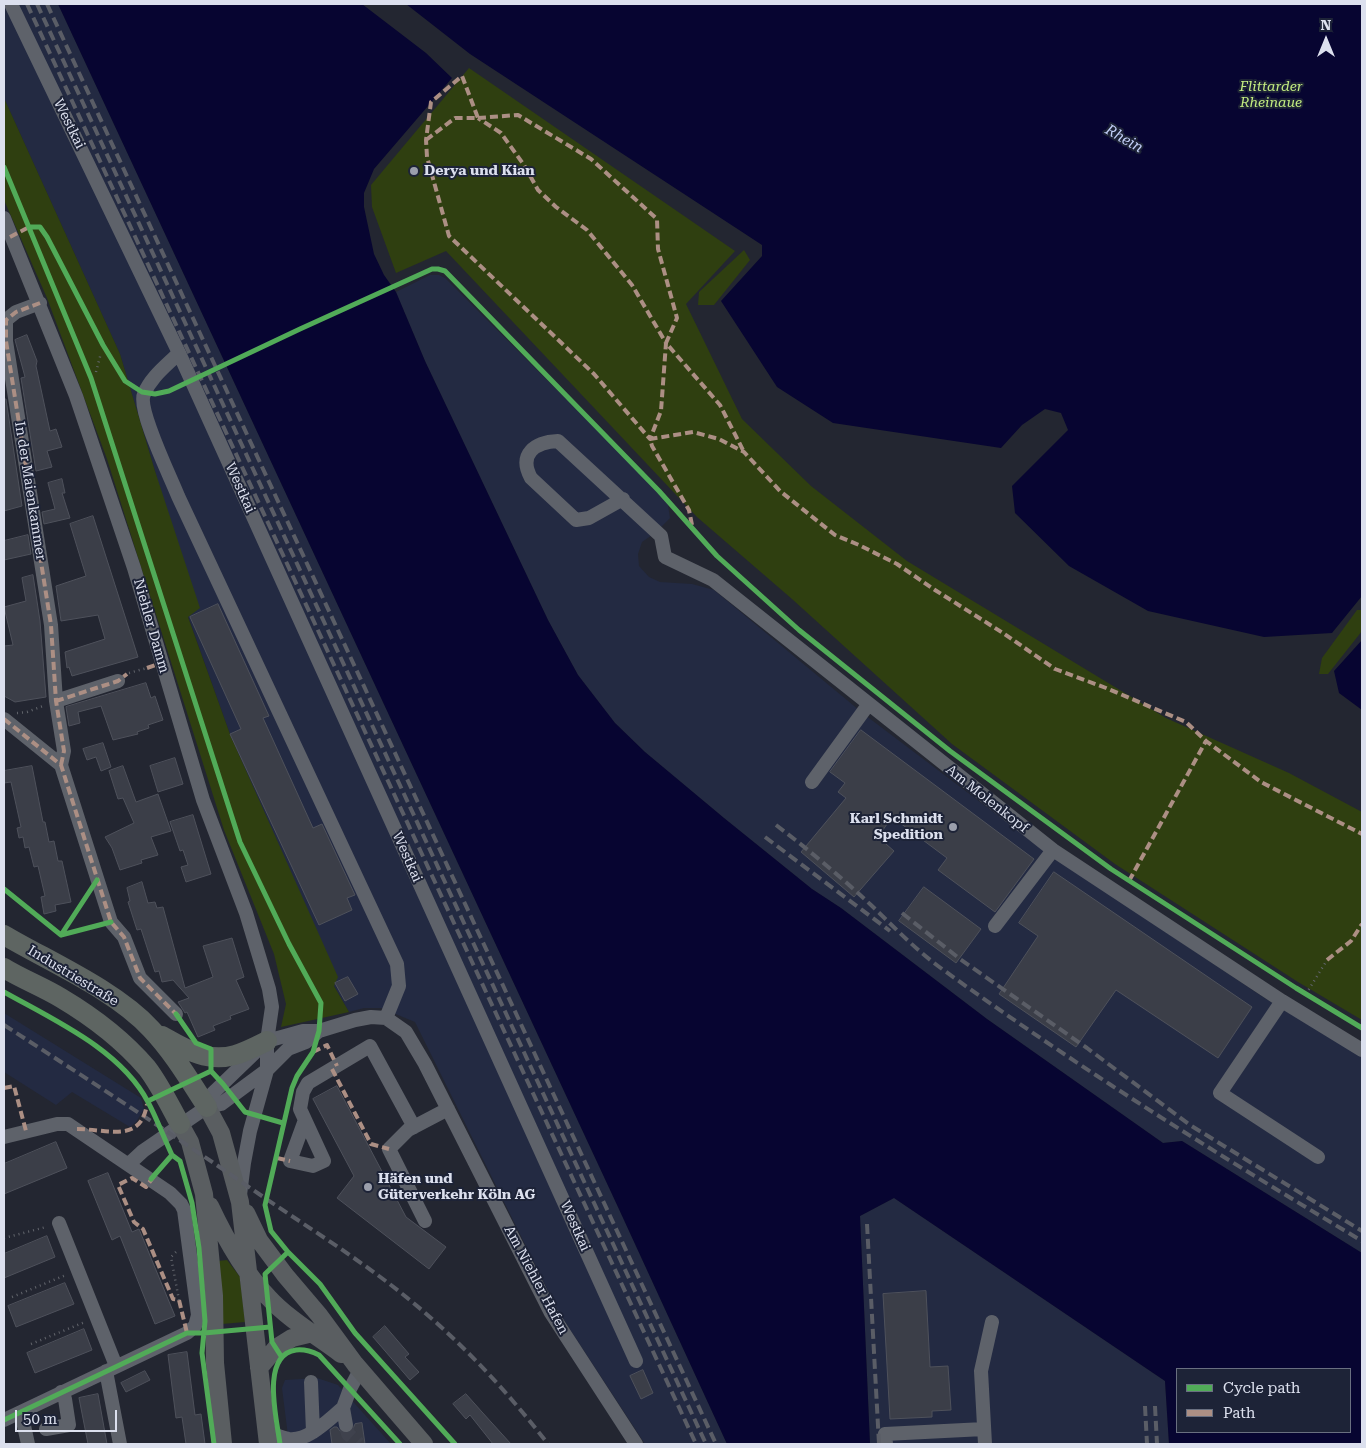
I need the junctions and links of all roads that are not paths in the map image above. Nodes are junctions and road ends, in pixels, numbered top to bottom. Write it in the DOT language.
graph roads {
  1 [pos="12,4"];
  2 [pos="4,218"];
  3 [pos="40,303"];
  4 [pos="179,353"];
  5 [pos="623,499"];
  6 [pos="123,678"];
  7 [pos="56,701"];
  8 [pos="868,705"];
  9 [pos="8,716"];
  10 [pos="61,765"];
  11 [pos="812,782"];
  12 [pos="1052,850"];
  13 [pos="995,926"];
  14 [pos="4,935"];
  15 [pos="4,968"];
  16 [pos="1282,1001"];
  17 [pos="176,1014"];
  18 [pos="386,1018"];
  19 [pos="151,1029"];
  20 [pos="319,1031"];
  21 [pos="267,1041"];
  22 [pos="1362,1050"];
  23 [pos="267,1070"];
  24 [pos="207,1107"];
  25 [pos="448,1109"];
  26 [pos="305,1120"];
  27 [pos="180,1124"];
  28 [pos="414,1128"];
  29 [pos="4,1137"];
  30 [pos="1318,1157"];
  31 [pos="129,1164"];
  32 [pos="204,1194"];
  33 [pos="240,1202"];
  34 [pos="425,1221"];
  35 [pos="59,1223"];
  36 [pos="248,1271"];
  37 [pos="992,1322"];
  38 [pos="313,1333"];
  39 [pos="636,1361"];
  40 [pos="357,1367"];
  41 [pos="111,1368"];
  42 [pos="259,1368"];
  43 [pos="311,1382"];
  44 [pos="61,1392"];
  45 [pos="343,1408"];
  46 [pos="21,1412"];
  47 [pos="4,1420"];
  48 [pos="346,1426"];
  49 [pos="46,1429"];
  50 [pos="984,1429"];
  51 [pos="313,1432"];
  52 [pos="267,1438"];
  53 [pos="28,1444"];
  54 [pos="120,1444"];
  55 [pos="224,1444"];
  56 [pos="424,1444"];
  57 [pos="636,1444"];
  58 [pos="886,1444"];
  59 [pos="985,1444"];
  1 -- 4 [label="street, Westkai"];
  2 -- 3 [label="street, Niehler Damm"];
  3 -- 7 [label="street, In der Maienkammer"];
  3 -- 21 [label="street, Niehler Damm"];
  4 -- 18 [label="street"];
  4 -- 39 [label="street, Westkai"];
  5 -- 5 [label="street"];
  5 -- 8 [label="street, Am Molenkopf"];
  6 -- 7 [label="street"];
  7 -- 10 [label="street, In der Maienkammer"];
  8 -- 11 [label="street"];
  8 -- 12 [label="street, Am Molenkopf"];
  9 -- 10 [label="street"];
  10 -- 17 [label="street"];
  12 -- 13 [label="street"];
  12 -- 16 [label="street, Am Molenkopf"];
  14 -- 19 [label="highway, Industriestraße"];
  15 -- 27 [label="highway, Industriestraße"];
  16 -- 22 [label="street, Am Molenkopf"];
  16 -- 30 [label="street"];
  18 -- 20 [label="street"];
  18 -- 25 [label="street, Am Niehler Hafen"];
  19 -- 21 [label="highway"];
  19 -- 24 [label="highway, Industriestraße"];
  20 -- 21 [label="street"];
  20 -- 23 [label="street"];
  21 -- 23 [label="street, Niehler Damm"];
  21 -- 24 [label="street"];
  23 -- 24 [label="street"];
  23 -- 33 [label="street, Niehler Damm"];
  24 -- 27 [label="street"];
  24 -- 33 [label="main road, Industriestraße"];
  25 -- 28 [label="street"];
  25 -- 57 [label="street, Am Niehler Hafen"];
  26 -- 28 [label="street"];
  27 -- 31 [label="street"];
  27 -- 32 [label="main road, Industriestraße"];
  28 -- 34 [label="street"];
  29 -- 31 [label="street"];
  31 -- 41 [label="street"];
  32 -- 36 [label="main road"];
  32 -- 55 [label="main road"];
  33 -- 36 [label="main road"];
  33 -- 40 [label="main road"];
  35 -- 41 [label="street"];
  36 -- 38 [label="main road"];
  36 -- 42 [label="main road"];
  37 -- 50 [label="street"];
  38 -- 40 [label="main road"];
  38 -- 42 [label="main road"];
  40 -- 45 [label="street"];
  40 -- 56 [label="main road"];
  41 -- 44 [label="street"];
  41 -- 54 [label="street"];
  42 -- 52 [label="main road"];
  43 -- 51 [label="street"];
  44 -- 46 [label="street"];
  44 -- 49 [label="street"];
  45 -- 48 [label="street"];
  45 -- 51 [label="street"];
  46 -- 47 [label="street"];
  46 -- 53 [label="street"];
  50 -- 58 [label="street"];
  50 -- 59 [label="street"];
  51 -- 52 [label="street"];
}
